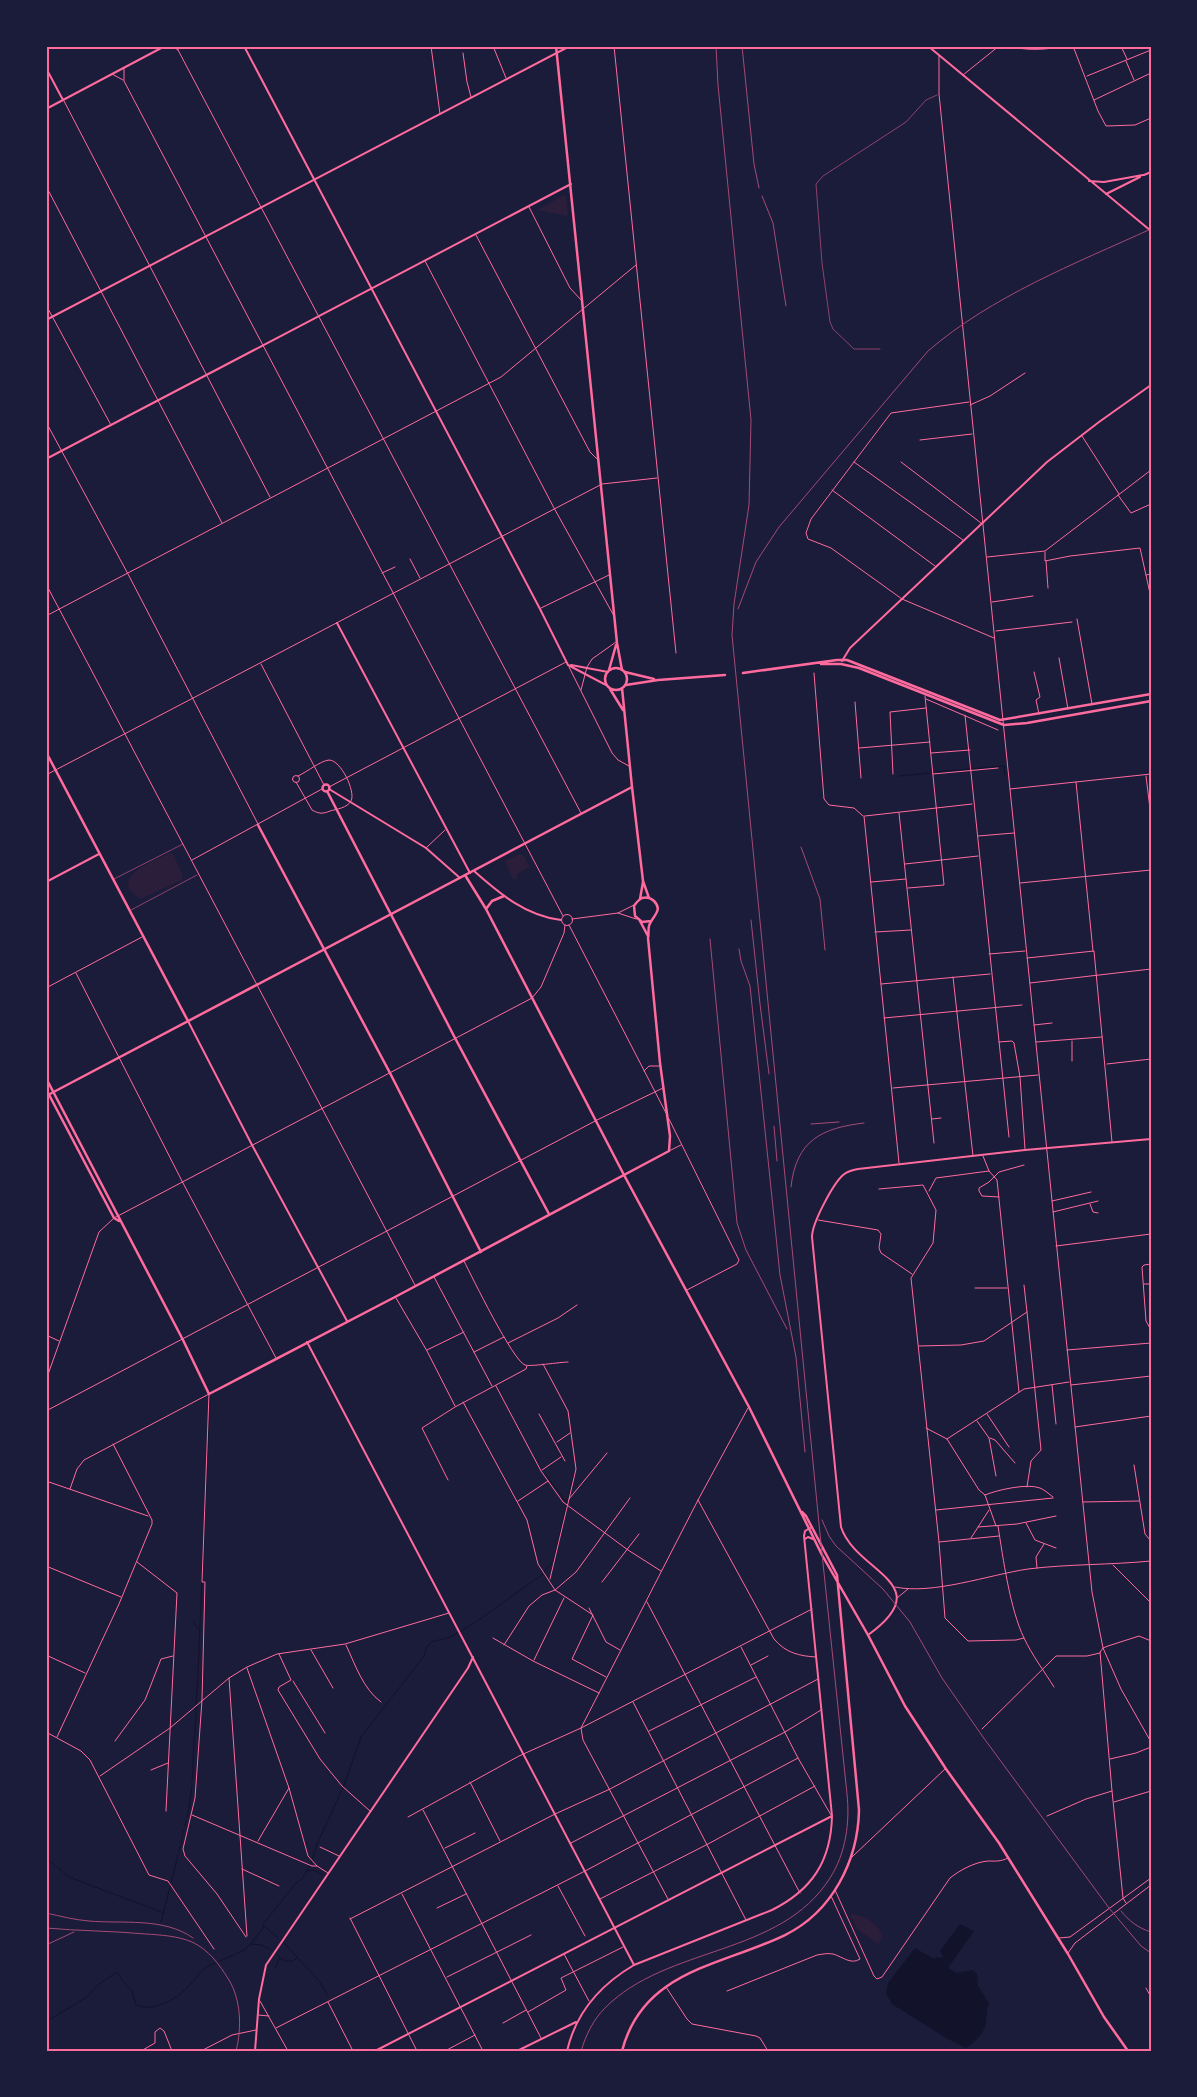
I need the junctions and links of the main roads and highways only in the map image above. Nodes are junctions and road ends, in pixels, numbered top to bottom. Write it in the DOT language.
graph roads {
  1 [pos="556,46"];
  2 [pos="617,643"];
  3 [pos="819,664"];
  4 [pos="609,671"];
  5 [pos="623,671"];
  6 [pos="743,673"];
  7 [pos="725,675"];
  8 [pos="658,680"];
  9 [pos="626,685"];
  10 [pos="607,686"];
  11 [pos="622,688"];
  12 [pos="1150,695"];
  13 [pos="1150,701"];
  14 [pos="624,711"];
  15 [pos="46,752"];
  16 [pos="632,787"];
  17 [pos="328,789"];
  18 [pos="258,825"];
  19 [pos="465,875"];
  20 [pos="643,881"];
  21 [pos="504,896"];
  22 [pos="648,898"];
  23 [pos="640,900"];
  24 [pos="486,909"];
  25 [pos="390,913"];
  26 [pos="639,920"];
  27 [pos="651,921"];
  28 [pos="648,938"];
  29 [pos="323,949"];
  30 [pos="188,1021"];
  31 [pos="46,1078"];
  32 [pos="46,1089"];
  33 [pos="54,1092"];
  34 [pos="48,1095"];
  35 [pos="624,1175"];
  36 [pos="549,1214"];
  37 [pos="120,1222"];
  38 [pos="481,1252"];
  39 [pos="801,1510"];
  40 [pos="838,1581"];
  41 [pos="622,2051"];
  42 [pos="1128,2051"];
  1 -- 2 [label="main road"];
  2 -- 4 [label="main road"];
  2 -- 5 [label="main road"];
  3 -- 6 [label="main road"];
  3 -- 12 [label="main road"];
  3 -- 13 [label="main road"];
  4 -- 5 [label="main road"];
  4 -- 10 [label="main road"];
  5 -- 8 [label="main road"];
  5 -- 9 [label="main road"];
  7 -- 8 [label="main road"];
  8 -- 9 [label="main road"];
  9 -- 11 [label="main road"];
  10 -- 11 [label="main road"];
  10 -- 14 [label="main road"];
  11 -- 14 [label="main road"];
  12 -- 13 [label="main road"];
  14 -- 16 [label="main road"];
  15 -- 30 [label="main road"];
  16 -- 19 [label="main road"];
  16 -- 20 [label="main road"];
  17 -- 17 [label="main road"];
  17 -- 25 [label="main road"];
  18 -- 29 [label="main road"];
  19 -- 24 [label="main road"];
  19 -- 25 [label="main road"];
  20 -- 22 [label="main road"];
  20 -- 23 [label="main road"];
  21 -- 24 [label="main road"];
  22 -- 23 [label="main road"];
  22 -- 27 [label="main road"];
  23 -- 26 [label="main road"];
  24 -- 35 [label="main road"];
  25 -- 29 [label="main road"];
  25 -- 36 [label="main road"];
  26 -- 27 [label="main road"];
  26 -- 28 [label="main road"];
  27 -- 28 [label="main road"];
  28 -- 35 [label="main road"];
  29 -- 30 [label="main road"];
  29 -- 38 [label="main road"];
  30 -- 33 [label="main road"];
  31 -- 33 [label="main road"];
  32 -- 34 [label="main road"];
  33 -- 34 [label="main road"];
  33 -- 37 [label="main road"];
  34 -- 37 [label="main road"];
  35 -- 36 [label="main road"];
  35 -- 39 [label="main road"];
  36 -- 38 [label="main road"];
  37 -- 38 [label="main road"];
  39 -- 40 [label="main road"];
  39 -- 40 [label="main road"];
  40 -- 41 [label="main road"];
  40 -- 42 [label="main road"];
}
